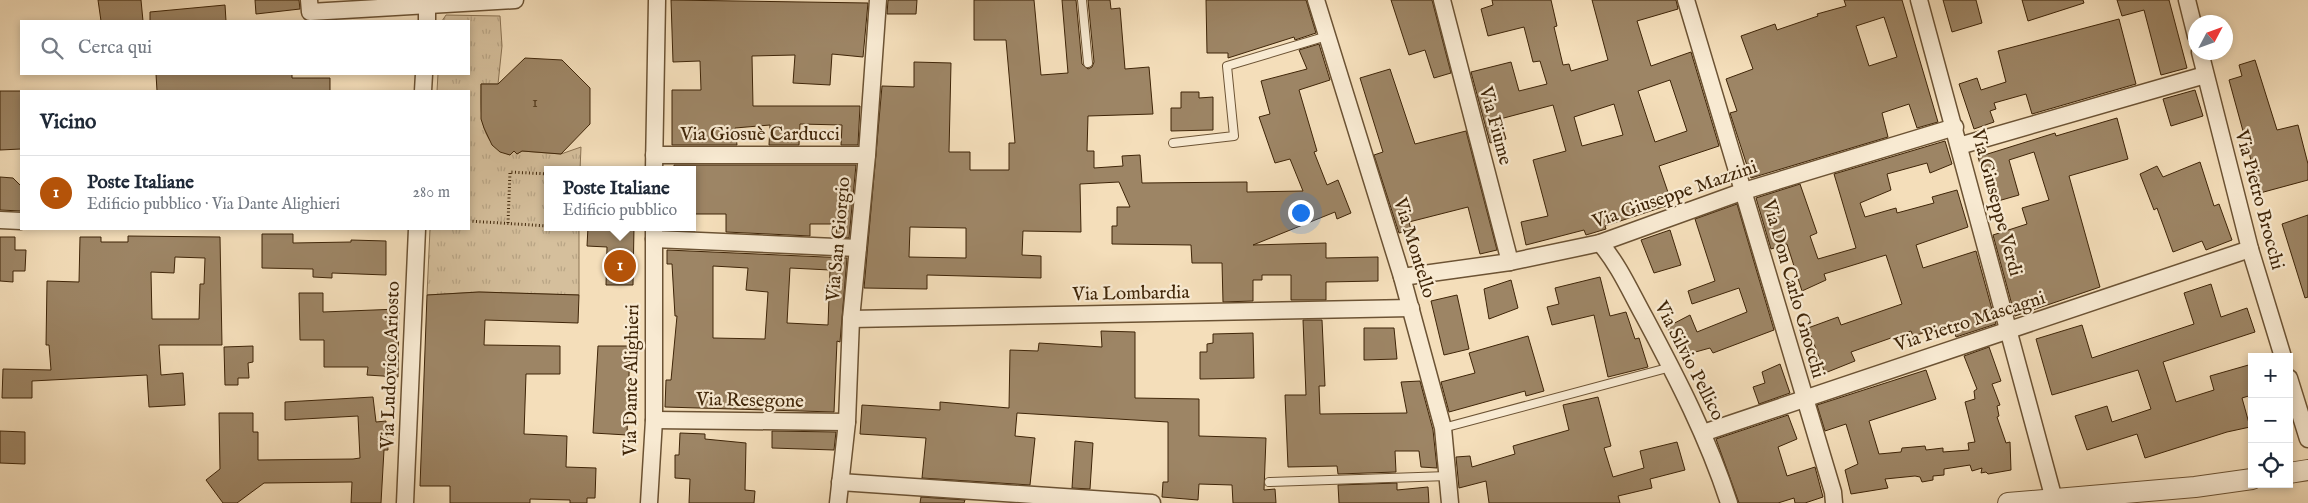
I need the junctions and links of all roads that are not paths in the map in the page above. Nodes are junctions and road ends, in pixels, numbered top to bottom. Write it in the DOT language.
graph roads {
  1 [pos="515,0"];
  2 [pos="657,0"];
  3 [pos="878,0"];
  4 [pos="1082,0"];
  5 [pos="1316,0"];
  6 [pos="1442,0"];
  7 [pos="1686,0"];
  8 [pos="1919,0"];
  9 [pos="2187,0"];
  10 [pos="427,4"];
  11 [pos="310,6"];
  12 [pos="2191,15"];
  13 [pos="426,20"];
  14 [pos="1327,36"];
  15 [pos="2202,60"];
  16 [pos="1088,63"];
  17 [pos="424,75"];
  18 [pos="2205,75"];
  19 [pos="423,90"];
  20 [pos="1955,127"];
  21 [pos="1174,143"];
  22 [pos="1960,146"];
  23 [pos="867,155"];
  24 [pos="654,162"];
  25 [pos="1744,190"];
  26 [pos="0,220"];
  27 [pos="20,221"];
  28 [pos="417,230"];
  29 [pos="654,233"];
  30 [pos="1600,243"];
  31 [pos="858,248"];
  32 [pos="2250,249"];
  33 [pos="1510,262"];
  34 [pos="1402,277"];
  35 [pos="1411,308"];
  36 [pos="851,319"];
  37 [pos="2010,330"];
  38 [pos="2282,353"];
  39 [pos="1671,368"];
  40 [pos="2293,391"];
  41 [pos="1804,398"];
  42 [pos="654,420"];
  43 [pos="846,422"];
  44 [pos="1443,428"];
  45 [pos="1703,433"];
  46 [pos="2308,439"];
  47 [pos="2308,470"];
  48 [pos="2293,472"];
  49 [pos="1448,476"];
  50 [pos="2248,480"];
  51 [pos="840,482"];
  52 [pos="1269,482"];
  53 [pos="2055,501"];
  54 [pos="405,503"];
  55 [pos="649,503"];
  56 [pos="838,503"];
  57 [pos="1152,503"];
  58 [pos="1450,503"];
  59 [pos="1729,503"];
  60 [pos="1834,503"];
  61 [pos="2008,503"];
  1 -- 10 [label="street"];
  2 -- 24 [label="street"];
  3 -- 23 [label="street, Via San Giorgio"];
  4 -- 16 [label="lane"];
  5 -- 14 [label="street, Via Montello"];
  6 -- 33 [label="street, Via Fiume"];
  7 -- 25 [label="street, Via Don Carlo Gnocchi"];
  8 -- 20 [label="street, Via Giuseppe Verdi"];
  9 -- 12 [label="street"];
  10 -- 11 [label="street"];
  10 -- 13 [label="street"];
  14 -- 21 [label="lane"];
  14 -- 34 [label="street, Via Montello"];
  15 -- 18 [label="street, Via Pietro Brocchi"];
  17 -- 19 [label="street"];
  18 -- 22 [label="street"];
  18 -- 32 [label="street, Via Pietro Brocchi"];
  20 -- 22 [label="street, Via Giuseppe Verdi"];
  20 -- 25 [label="street, Via Giuseppe Mazzini"];
  22 -- 37 [label="street, Via Giuseppe Verdi"];
  23 -- 24 [label="street, Via Giosuè Carducci"];
  23 -- 31 [label="street, Via San Giorgio"];
  25 -- 30 [label="street, Via Giuseppe Mazzini"];
  25 -- 41 [label="street, Via Don Carlo Gnocchi"];
  26 -- 27 [label="street"];
  28 -- 54 [label="street, Via Ludovico Ariosto"];
  29 -- 31 [label="street"];
  29 -- 42 [label="street, Via Dante Alighieri"];
  30 -- 33 [label="street, Via Giuseppe Mazzini"];
  30 -- 39 [label="street, Via Silvio Pellico"];
  31 -- 36 [label="street, Via San Giorgio"];
  32 -- 37 [label="street, Via Pietro Mascagni"];
  32 -- 38 [label="street, Via Pietro Brocchi"];
  33 -- 34 [label="street, Via Giuseppe Mazzini"];
  34 -- 35 [label="street, Via Montello"];
  35 -- 36 [label="street, Via Lombardia"];
  35 -- 44 [label="street, Via Montello"];
  36 -- 43 [label="street, Via San Giorgio"];
  37 -- 41 [label="street, Via Pietro Mascagni"];
  37 -- 53 [label="street, Via Giuseppe Verdi"];
  39 -- 44 [label="lane"];
  39 -- 45 [label="street, Via Silvio Pellico"];
  40 -- 46 [label="street"];
  41 -- 45 [label="street, Via Pietro Mascagni"];
  41 -- 60 [label="street, Via Don Carlo Gnocchi"];
  42 -- 43 [label="street, Via Resegone"];
  42 -- 55 [label="street, Via Dante Alighieri"];
  43 -- 51 [label="street, Via San Giorgio"];
  44 -- 49 [label="street, Via Montello"];
  45 -- 59 [label="street, Via Silvio Pellico"];
  47 -- 48 [label="street"];
  49 -- 52 [label="lane"];
  49 -- 58 [label="street, Via Montello"];
  50 -- 53 [label="street"];
  51 -- 56 [label="street, Via San Giorgio"];
  51 -- 57 [label="street"];
  53 -- 61 [label="street"];
}
